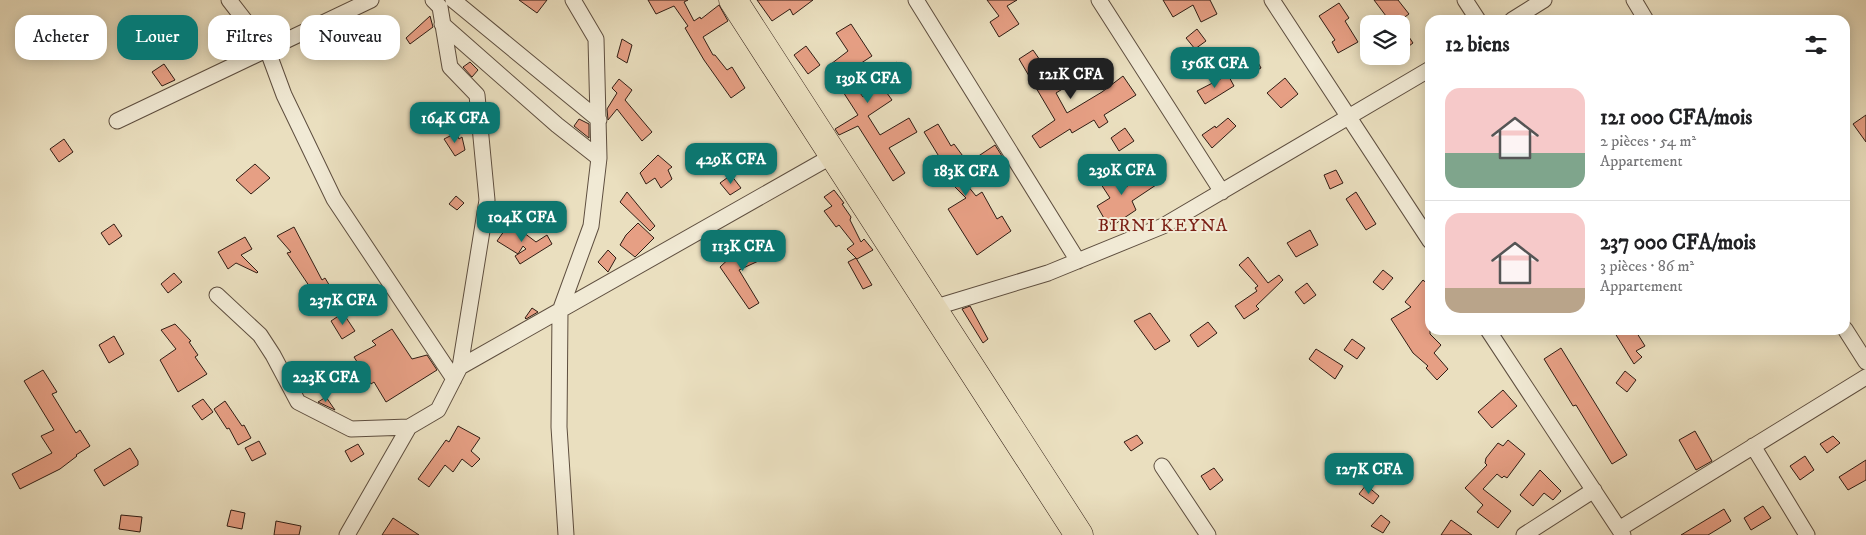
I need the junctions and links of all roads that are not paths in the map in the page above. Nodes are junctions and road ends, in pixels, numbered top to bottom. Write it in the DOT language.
graph roads {
  1 [pos="229,0"];
  2 [pos="371,0"];
  3 [pos="433,0"];
  4 [pos="453,0"];
  5 [pos="573,0"];
  6 [pos="733,0"];
  7 [pos="916,0"];
  8 [pos="1099,0"];
  9 [pos="1272,0"];
  10 [pos="1465,0"];
  11 [pos="1544,0"];
  12 [pos="1634,0"];
  13 [pos="241,15"];
  14 [pos="1475,15"];
  15 [pos="1520,15"];
  16 [pos="1643,15"];
  17 [pos="442,24"];
  18 [pos="290,38"];
  19 [pos="244,60"];
  20 [pos="271,60"];
  21 [pos="1425,72"];
  22 [pos="1349,118"];
  23 [pos="599,120"];
  24 [pos="117,121"];
  25 [pos="834,156"];
  26 [pos="598,158"];
  27 [pos="1222,192"];
  28 [pos="1425,233"];
  29 [pos="1078,261"];
  30 [pos="217,294"];
  31 [pos="933,308"];
  32 [pos="560,311"];
  33 [pos="1491,335"];
  34 [pos="1849,335"];
  35 [pos="1866,362"];
  36 [pos="457,373"];
  37 [pos="1866,376"];
  38 [pos="409,427"];
  39 [pos="1753,446"];
  40 [pos="1162,466"];
  41 [pos="1594,490"];
  42 [pos="1621,532"];
  43 [pos="347,535"];
  44 [pos="566,535"];
  45 [pos="1079,535"];
  46 [pos="1208,535"];
  47 [pos="1524,535"];
  48 [pos="1807,535"];
  1 -- 13 [label="street"];
  2 -- 18 [label="street"];
  3 -- 17 [label="street"];
  4 -- 23 [label="street"];
  5 -- 23 [label="street"];
  6 -- 25 [label="highway"];
  7 -- 29 [label="street"];
  8 -- 27 [label="street"];
  9 -- 22 [label="street"];
  10 -- 14 [label="street"];
  11 -- 15 [label="street"];
  12 -- 16 [label="street"];
  17 -- 26 [label="street"];
  17 -- 36 [label="street"];
  19 -- 24 [label="street"];
  20 -- 36 [label="street"];
  21 -- 22 [label="street"];
  22 -- 27 [label="street"];
  22 -- 28 [label="street"];
  23 -- 26 [label="street"];
  25 -- 31 [label="highway"];
  25 -- 32 [label="street"];
  26 -- 32 [label="street"];
  27 -- 29 [label="street"];
  29 -- 31 [label="street"];
  30 -- 38 [label="street"];
  31 -- 45 [label="highway"];
  32 -- 36 [label="street"];
  32 -- 44 [label="street"];
  33 -- 41 [label="street"];
  34 -- 35 [label="street"];
  36 -- 38 [label="street"];
  37 -- 39 [label="street"];
  38 -- 43 [label="street"];
  39 -- 42 [label="street"];
  39 -- 48 [label="street"];
  40 -- 46 [label="street"];
  41 -- 42 [label="street"];
  41 -- 47 [label="street"];
}
